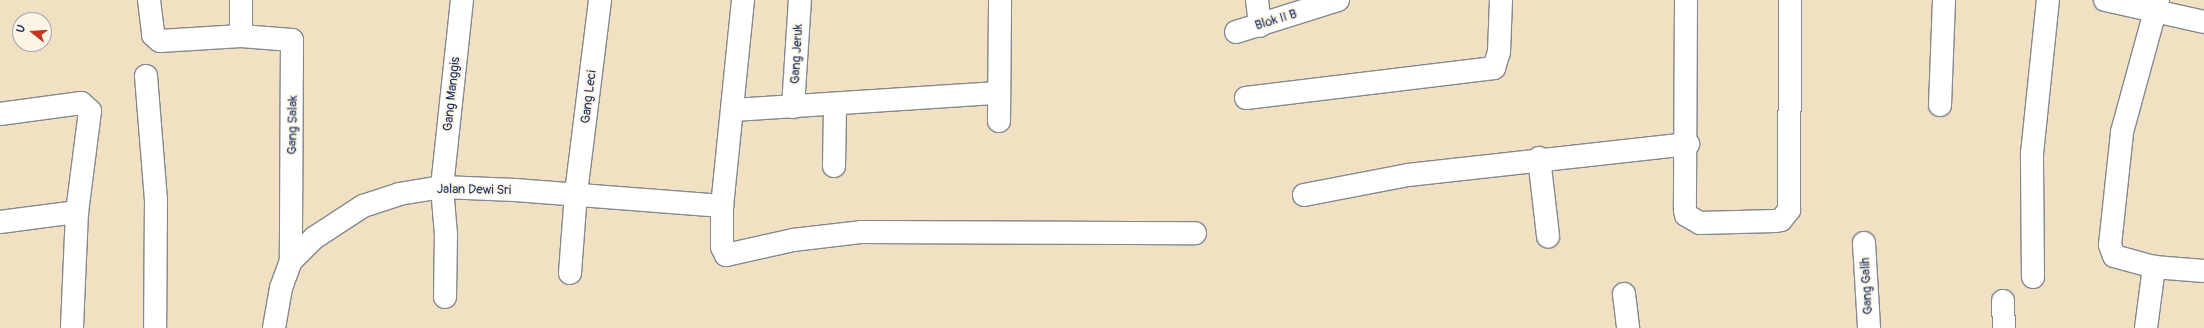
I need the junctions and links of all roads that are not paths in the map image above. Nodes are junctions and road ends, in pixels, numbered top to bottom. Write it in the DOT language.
graph roads {
  1 [pos="149,0"];
  2 [pos="241,0"];
  3 [pos="462,0"];
  4 [pos="600,0"];
  5 [pos="743,0"];
  6 [pos="800,0"];
  7 [pos="1000,0"];
  8 [pos="1257,0"];
  9 [pos="1338,0"];
  10 [pos="1501,0"];
  11 [pos="1686,0"];
  12 [pos="1790,0"];
  13 [pos="1944,0"];
  14 [pos="2048,0"];
  15 [pos="2105,0"];
  16 [pos="2156,5"];
  17 [pos="2204,22"];
  18 [pos="1260,26"];
  19 [pos="1236,32"];
  20 [pos="241,36"];
  21 [pos="146,76"];
  22 [pos="998,94"];
  23 [pos="1246,98"];
  24 [pos="1940,105"];
  25 [pos="835,106"];
  26 [pos="793,107"];
  27 [pos="733,110"];
  28 [pos="0,114"];
  29 [pos="999,121"];
  30 [pos="1688,144"];
  31 [pos="1538,158"];
  32 [pos="834,166"];
  33 [pos="442,187"];
  34 [pos="576,193"];
  35 [pos="1304,195"];
  36 [pos="722,206"];
  37 [pos="77,212"];
  38 [pos="0,222"];
  39 [pos="1195,234"];
  40 [pos="1548,236"];
  41 [pos="1864,243"];
  42 [pos="291,261"];
  43 [pos="2154,267"];
  44 [pos="2204,271"];
  45 [pos="570,273"];
  46 [pos="2033,277"];
  47 [pos="1624,294"];
  48 [pos="445,297"];
  49 [pos="2003,300"];
  50 [pos="72,328"];
  51 [pos="155,328"];
  52 [pos="274,328"];
  53 [pos="1628,328"];
  54 [pos="1869,328"];
  55 [pos="2004,328"];
  56 [pos="2146,328"];
  1 -- 20 [label="street"];
  2 -- 20 [label="street"];
  3 -- 33 [label="street, Gang Manggis"];
  4 -- 34 [label="street, Gang Leci"];
  5 -- 27 [label="street"];
  6 -- 26 [label="street, Gang Jeruk"];
  7 -- 22 [label="street"];
  8 -- 18 [label="street"];
  9 -- 18 [label="street, Blok II B"];
  10 -- 23 [label="street"];
  11 -- 30 [label="street"];
  12 -- 30 [label="street"];
  13 -- 24 [label="street"];
  14 -- 46 [label="street"];
  15 -- 16 [label="street"];
  16 -- 17 [label="street"];
  16 -- 43 [label="street"];
  18 -- 19 [label="street, Blok II B"];
  20 -- 42 [label="street, Gang Salak"];
  21 -- 51 [label="street"];
  22 -- 25 [label="street"];
  22 -- 29 [label="street"];
  25 -- 26 [label="street"];
  25 -- 32 [label="street"];
  26 -- 27 [label="street"];
  27 -- 36 [label="street"];
  28 -- 37 [label="street"];
  30 -- 31 [label="street"];
  31 -- 35 [label="street"];
  31 -- 40 [label="street"];
  33 -- 34 [label="street, Jalan Dewi Sri"];
  33 -- 42 [label="street, Jalan Dewi Sri"];
  33 -- 48 [label="street, Gang Manggis"];
  34 -- 36 [label="street, Jalan Dewi Sri"];
  34 -- 45 [label="street, Gang Leci"];
  36 -- 39 [label="street"];
  37 -- 38 [label="street"];
  37 -- 50 [label="street"];
  41 -- 54 [label="street, Gang Galih"];
  42 -- 52 [label="street"];
  43 -- 44 [label="street"];
  43 -- 56 [label="street"];
  47 -- 53 [label="street"];
  49 -- 55 [label="street"];
}
